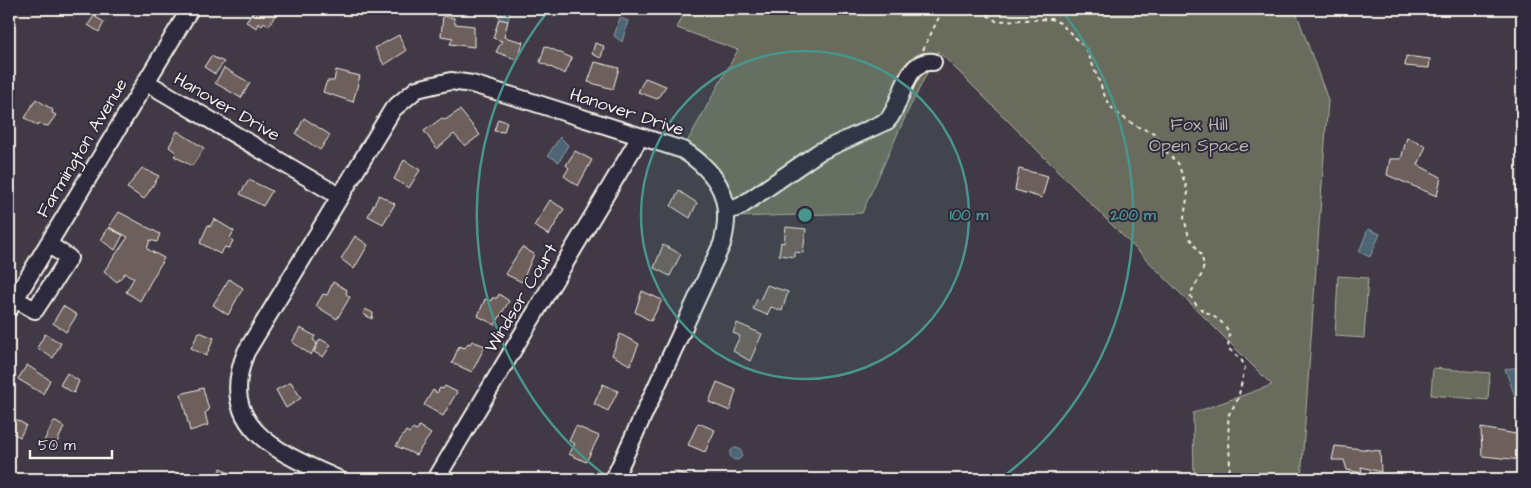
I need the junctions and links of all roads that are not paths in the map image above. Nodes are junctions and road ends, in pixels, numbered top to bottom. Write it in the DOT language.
graph roads {
  1 [pos="190,9"];
  2 [pos="933,62"];
  3 [pos="146,82"];
  4 [pos="640,137"];
  5 [pos="340,196"];
  6 [pos="726,212"];
  7 [pos="48,244"];
  8 [pos="12,304"];
  9 [pos="338,479"];
  10 [pos="436,479"];
  11 [pos="614,479"];
  1 -- 3 [label="street, Farmington Avenue"];
  2 -- 6 [label="street"];
  3 -- 5 [label="street, Hanover Drive"];
  3 -- 7 [label="street, Farmington Avenue"];
  4 -- 5 [label="street, Hanover Drive"];
  4 -- 6 [label="street, Hanover Drive"];
  4 -- 10 [label="street, Windsor Court"];
  5 -- 9 [label="street, Hanover Drive"];
  6 -- 11 [label="street, Hanover Drive"];
  7 -- 8 [label="street, Farmington Avenue"];
  7 -- 8 [label="street"];
}
